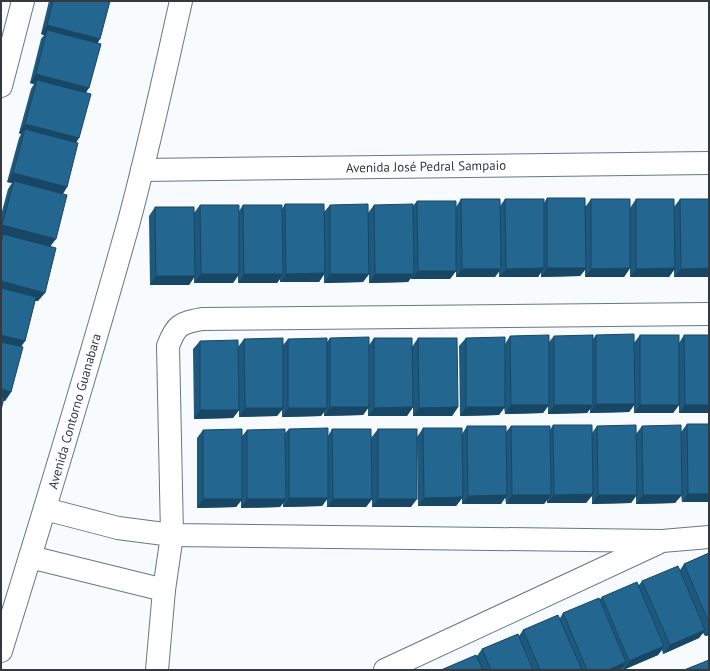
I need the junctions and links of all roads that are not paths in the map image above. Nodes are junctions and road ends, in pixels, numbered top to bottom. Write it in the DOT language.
graph roads {
  1 [pos="23,1"];
  2 [pos="181,1"];
  3 [pos="1,86"];
  4 [pos="709,163"];
  5 [pos="142,170"];
  6 [pos="709,314"];
  7 [pos="45,509"];
  8 [pos="172,535"];
  9 [pos="709,537"];
  10 [pos="662,541"];
  11 [pos="30,557"];
  12 [pos="164,590"];
  13 [pos="1,651"];
  14 [pos="157,670"];
  15 [pos="385,670"];
  1 -- 3 [label="street"];
  2 -- 5 [label="street, Avenida Contorno Guanabara"];
  4 -- 5 [label="street, Avenida José Pedral Sampaio"];
  5 -- 7 [label="street, Avenida Contorno Guanabara"];
  6 -- 8 [label="street"];
  7 -- 8 [label="street"];
  7 -- 11 [label="street, Avenida Contorno Guanabara"];
  8 -- 10 [label="street"];
  8 -- 12 [label="street"];
  9 -- 10 [label="street"];
  10 -- 15 [label="street"];
  11 -- 12 [label="street"];
  11 -- 13 [label="street, Avenida Contorno Guanabara"];
  12 -- 14 [label="street"];
}
